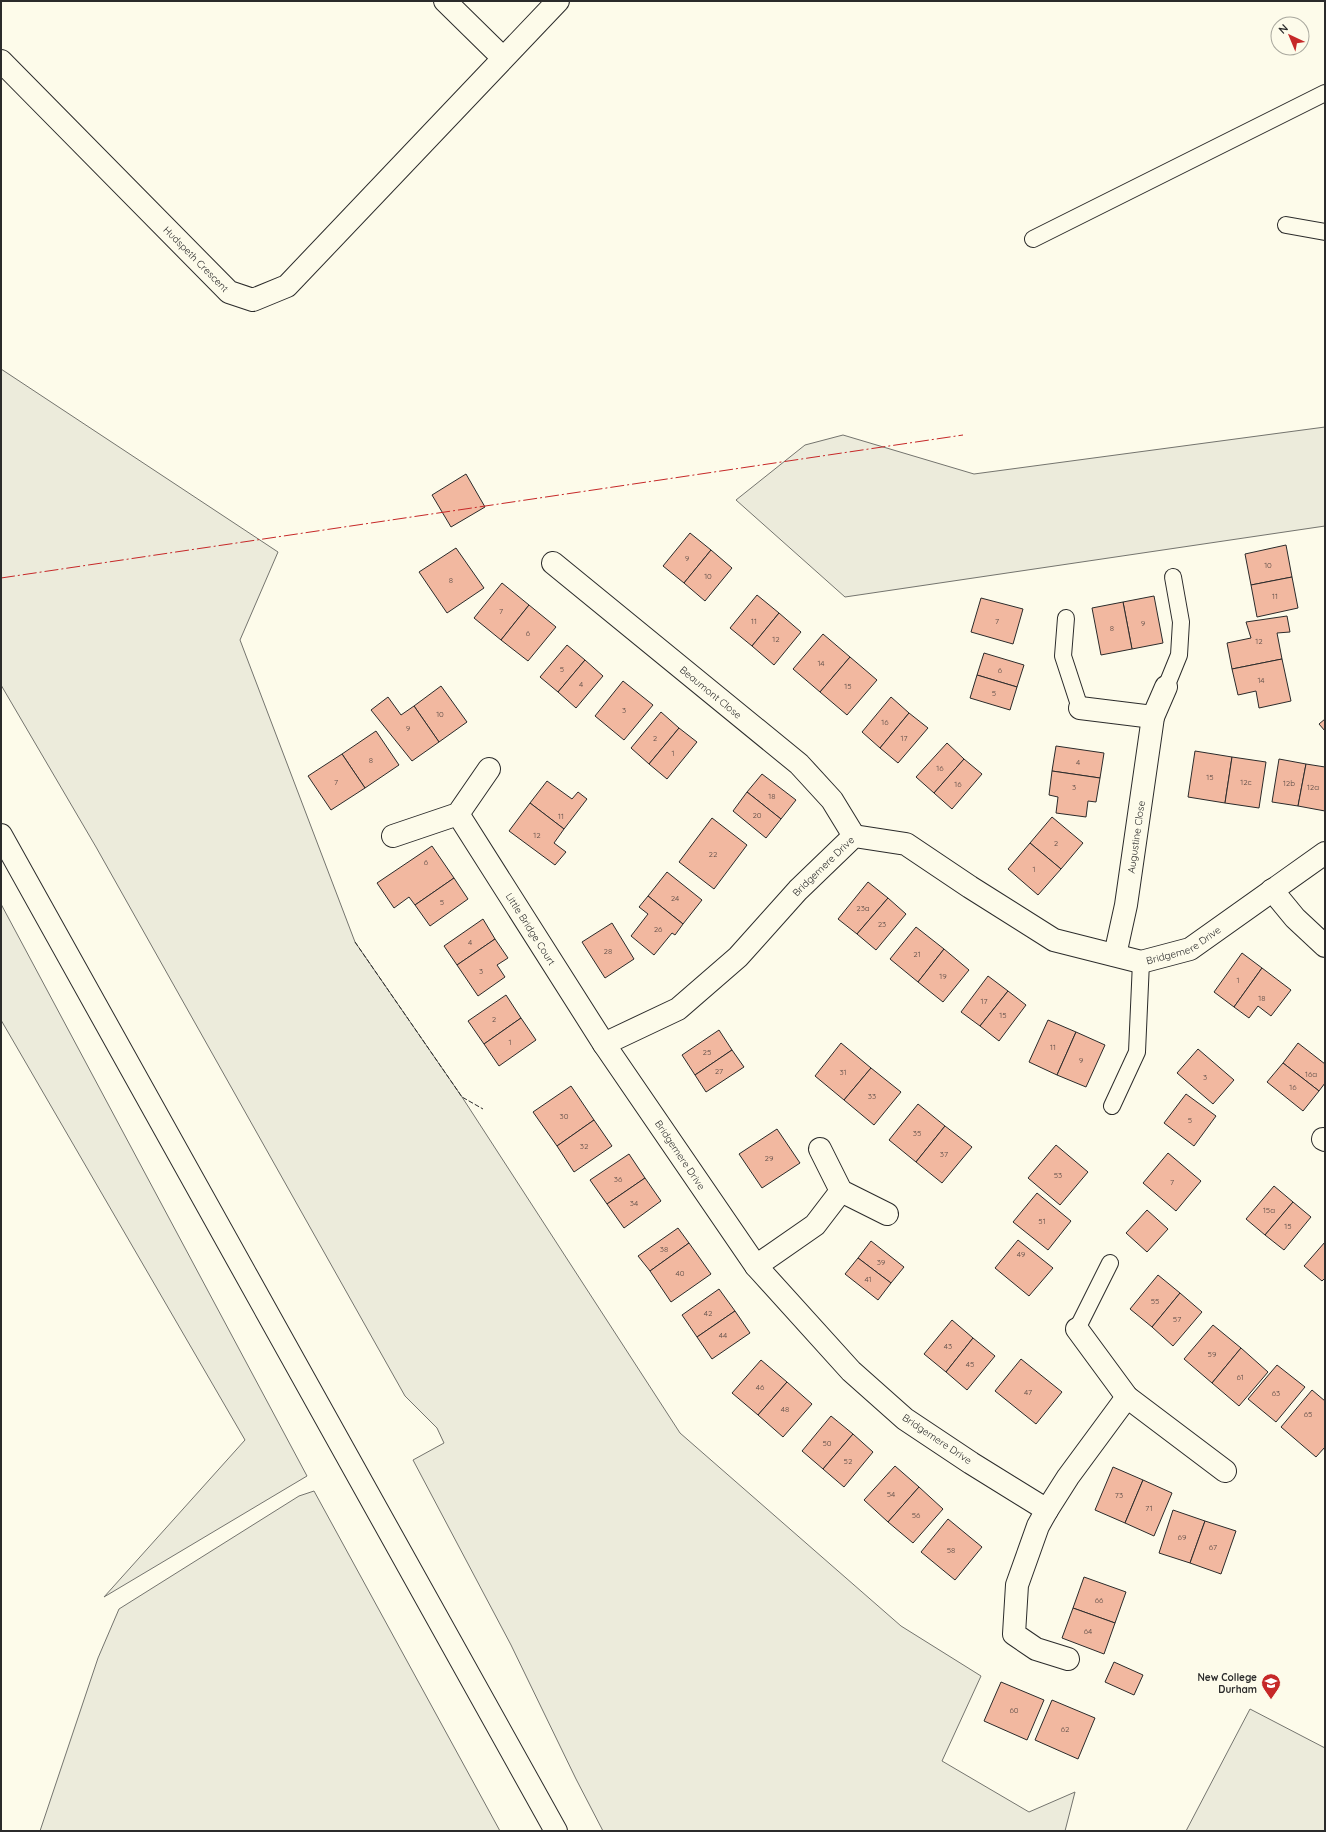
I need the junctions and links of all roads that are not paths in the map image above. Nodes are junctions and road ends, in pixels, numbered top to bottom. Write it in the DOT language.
graph roads {
  1 [pos="445,1"];
  2 [pos="558,1"];
  3 [pos="503,58"];
  4 [pos="1,61"];
  5 [pos="1325,93"];
  6 [pos="1286,225"];
  7 [pos="1325,232"];
  8 [pos="1033,239"];
  9 [pos="553,563"];
  10 [pos="1173,577"];
  11 [pos="1066,618"];
  12 [pos="1166,687"];
  13 [pos="1080,708"];
  14 [pos="1153,717"];
  15 [pos="489,769"];
  16 [pos="458,814"];
  17 [pos="1,835"];
  18 [pos="393,836"];
  19 [pos="854,836"];
  20 [pos="1325,853"];
  21 [pos="1272,890"];
  22 [pos="1325,946"];
  23 [pos="1115,955"];
  24 [pos="1141,962"];
  25 [pos="604,1044"];
  26 [pos="1112,1106"];
  27 [pos="820,1149"];
  28 [pos="841,1191"];
  29 [pos="888,1214"];
  30 [pos="1110,1263"];
  31 [pos="756,1266"];
  32 [pos="1077,1329"];
  33 [pos="1127,1397"];
  34 [pos="1225,1471"];
  35 [pos="1047,1510"];
  36 [pos="1068,1659"];
  37 [pos="556,1831"];
  1 -- 3 [label="main road"];
  2 -- 3 [label="main road, Hudspeth Crescent"];
  3 -- 4 [label="main road, Hudspeth Crescent"];
  5 -- 8 [label="lane"];
  6 -- 7 [label="lane"];
  9 -- 19 [label="main road, Beaumont Close"];
  10 -- 12 [label="lane"];
  11 -- 13 [label="lane"];
  12 -- 14 [label="main road, Augustine Close"];
  13 -- 14 [label="main road"];
  14 -- 23 [label="main road, Augustine Close"];
  15 -- 16 [label="main road"];
  16 -- 18 [label="main road"];
  16 -- 25 [label="main road, Little Bridge Court"];
  17 -- 37 [label="main road"];
  19 -- 23 [label="main road, Bridgemere Drive"];
  19 -- 25 [label="main road, Bridgemere Drive"];
  20 -- 21 [label="main road, Bridgemere Drive"];
  21 -- 22 [label="main road"];
  21 -- 24 [label="main road, Bridgemere Drive"];
  23 -- 24 [label="main road, Bridgemere Drive"];
  24 -- 26 [label="lane"];
  25 -- 31 [label="main road, Bridgemere Drive"];
  27 -- 28 [label="main road"];
  28 -- 29 [label="main road"];
  28 -- 31 [label="main road"];
  30 -- 32 [label="lane"];
  31 -- 35 [label="main road, Bridgemere Drive"];
  32 -- 33 [label="main road"];
  33 -- 34 [label="main road"];
  33 -- 35 [label="main road"];
  35 -- 36 [label="main road"];
}
